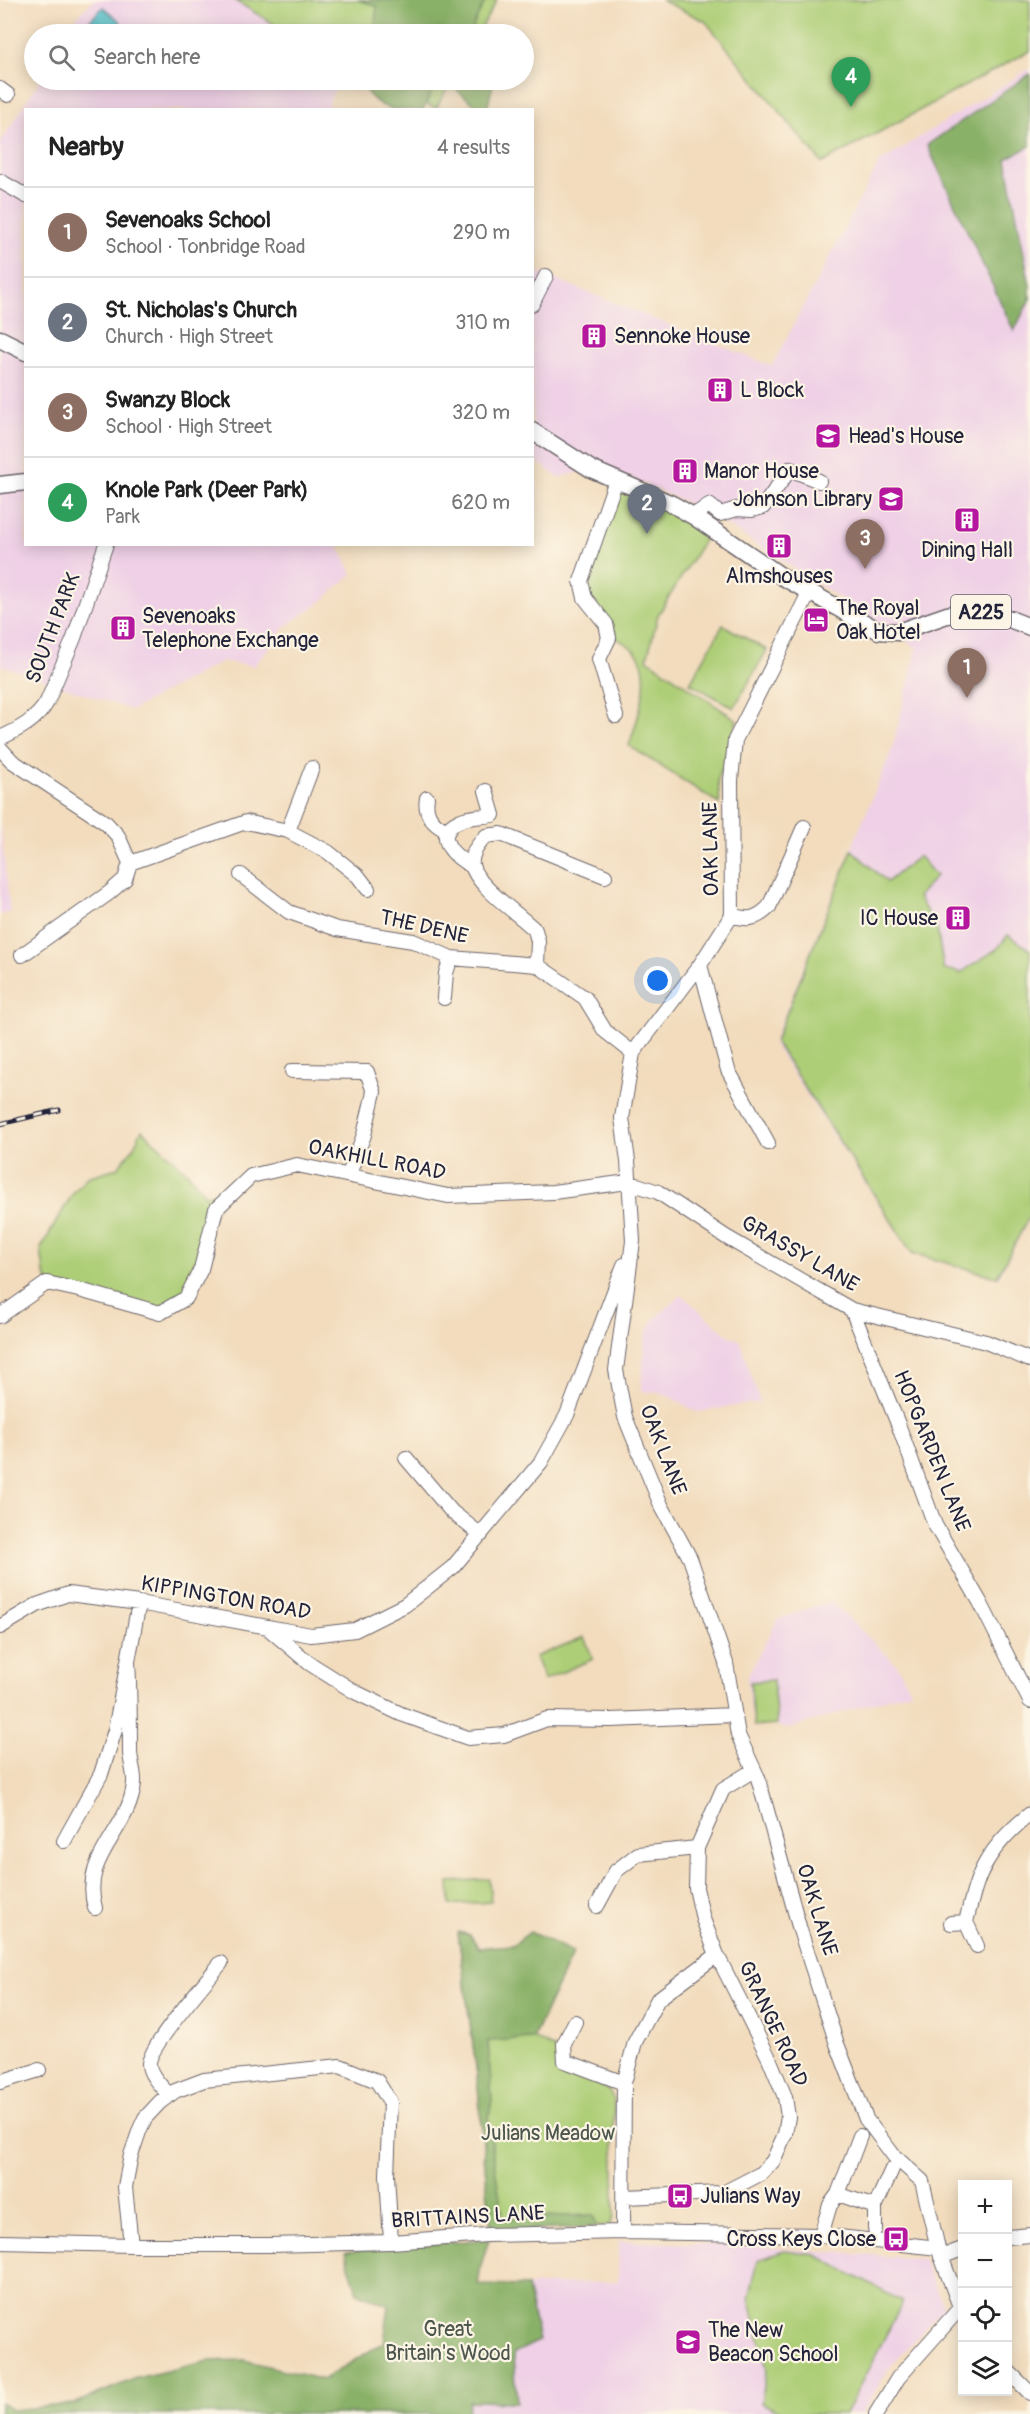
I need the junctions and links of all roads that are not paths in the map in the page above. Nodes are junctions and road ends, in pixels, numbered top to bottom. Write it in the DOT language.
graph roads {
  1 [pos="0,181"];
  2 [pos="24,195"];
  3 [pos="546,276"];
  4 [pos="534,300"];
  5 [pos="0,339"];
  6 [pos="24,351"];
  7 [pos="534,432"];
  8 [pos="616,480"];
  9 [pos="819,481"];
  10 [pos="24,482"];
  11 [pos="0,485"];
  12 [pos="693,516"];
  13 [pos="105,546"];
  14 [pos="809,593"];
  15 [pos="1030,627"];
  16 [pos="616,716"];
  17 [pos="0,738"];
  18 [pos="0,748"];
  19 [pos="312,768"];
  20 [pos="486,791"];
  21 [pos="426,798"];
  22 [pos="804,827"];
  23 [pos="288,831"];
  24 [pos="448,831"];
  25 [pos="130,862"];
  26 [pos="472,866"];
  27 [pos="241,875"];
  28 [pos="595,877"];
  29 [pos="368,889"];
  30 [pos="732,915"];
  31 [pos="22,955"];
  32 [pos="451,958"];
  33 [pos="537,965"];
  34 [pos="700,966"];
  35 [pos="440,990"];
  36 [pos="633,1053"];
  37 [pos="292,1071"];
  38 [pos="768,1143"];
  39 [pos="349,1174"];
  40 [pos="628,1182"];
  41 [pos="633,1241"];
  42 [pos="852,1310"];
  43 [pos="0,1316"];
  44 [pos="1030,1360"];
  45 [pos="406,1458"];
  46 [pos="481,1534"];
  47 [pos="139,1603"];
  48 [pos="0,1627"];
  49 [pos="268,1627"];
  50 [pos="128,1662"];
  51 [pos="1030,1701"];
  52 [pos="734,1715"];
  53 [pos="754,1770"];
  54 [pos="1030,1814"];
  55 [pos="64,1841"];
  56 [pos="697,1848"];
  57 [pos="597,1906"];
  58 [pos="95,1908"];
  59 [pos="966,1922"];
  60 [pos="951,1923"];
  61 [pos="977,1946"];
  62 [pos="717,1955"];
  63 [pos="221,1963"];
  64 [pos="575,2022"];
  65 [pos="39,2070"];
  66 [pos="0,2082"];
  67 [pos="624,2083"];
  68 [pos="169,2095"];
  69 [pos="860,2136"];
  70 [pos="892,2169"];
  71 [pos="838,2194"];
  72 [pos="624,2197"];
  73 [pos="875,2207"];
  74 [pos="876,2229"];
  75 [pos="622,2232"];
  76 [pos="821,2235"];
  77 [pos="1030,2235"];
  78 [pos="1012,2237"];
  79 [pos="0,2242"];
  80 [pos="391,2242"];
  81 [pos="131,2245"];
  82 [pos="958,2250"];
  83 [pos="939,2253"];
  84 [pos="958,2302"];
  85 [pos="958,2313"];
  86 [pos="1012,2375"];
  87 [pos="1030,2393"];
  88 [pos="876,2414"];
  1 -- 2 [label="street"];
  3 -- 4 [label="street"];
  5 -- 6 [label="main road"];
  7 -- 8 [label="main road, A225"];
  8 -- 12 [label="main road, A225"];
  8 -- 16 [label="street"];
  9 -- 12 [label="street"];
  10 -- 11 [label="main road"];
  12 -- 14 [label="main road, A225"];
  13 -- 17 [label="street, SOUTH PARK"];
  14 -- 15 [label="main road, A225"];
  14 -- 30 [label="street, OAK LANE"];
  18 -- 25 [label="street"];
  19 -- 23 [label="street"];
  20 -- 24 [label="street"];
  21 -- 24 [label="street"];
  22 -- 30 [label="street"];
  23 -- 25 [label="street"];
  23 -- 29 [label="street"];
  24 -- 26 [label="street"];
  25 -- 31 [label="street"];
  26 -- 28 [label="street"];
  26 -- 33 [label="street"];
  27 -- 32 [label="street, THE DENE"];
  30 -- 34 [label="street, OAK LANE"];
  32 -- 33 [label="street, THE DENE"];
  32 -- 35 [label="street"];
  33 -- 36 [label="street, THE DENE"];
  34 -- 36 [label="street, OAK LANE"];
  34 -- 38 [label="street"];
  36 -- 40 [label="street, OAK LANE"];
  37 -- 39 [label="street"];
  39 -- 40 [label="street, OAKHILL ROAD"];
  39 -- 43 [label="street, OAKHILL ROAD"];
  40 -- 41 [label="street, OAK LANE"];
  40 -- 42 [label="street, GRASSY LANE"];
  41 -- 46 [label="street, KIPPINGTON ROAD"];
  41 -- 52 [label="street, OAK LANE"];
  42 -- 44 [label="street, GRASSY LANE"];
  42 -- 51 [label="street, HOPGARDEN LANE"];
  45 -- 46 [label="street"];
  46 -- 49 [label="street, KIPPINGTON ROAD"];
  47 -- 48 [label="street, KIPPINGTON ROAD"];
  47 -- 49 [label="street, KIPPINGTON ROAD"];
  47 -- 50 [label="street"];
  49 -- 52 [label="street"];
  50 -- 55 [label="street"];
  50 -- 58 [label="street"];
  52 -- 53 [label="street, OAK LANE"];
  53 -- 56 [label="street, GRANGE ROAD"];
  53 -- 83 [label="street, OAK LANE"];
  54 -- 59 [label="street"];
  56 -- 57 [label="street"];
  56 -- 62 [label="street, GRANGE ROAD"];
  59 -- 60 [label="street"];
  59 -- 61 [label="street"];
  62 -- 67 [label="street"];
  62 -- 72 [label="street, GRANGE ROAD"];
  63 -- 68 [label="street"];
  64 -- 67 [label="street"];
  65 -- 66 [label="street"];
  67 -- 72 [label="street"];
  68 -- 80 [label="street"];
  68 -- 81 [label="street"];
  69 -- 71 [label="street"];
  70 -- 73 [label="street"];
  71 -- 73 [label="street"];
  71 -- 76 [label="street"];
  72 -- 75 [label="street"];
  73 -- 74 [label="street"];
  75 -- 76 [label="street, BRITTAINS LANE"];
  75 -- 80 [label="street, BRITTAINS LANE"];
  76 -- 83 [label="street, BRITTAINS LANE"];
  77 -- 78 [label="street"];
  79 -- 81 [label="street, BRITTAINS LANE"];
  80 -- 81 [label="street, BRITTAINS LANE"];
  82 -- 83 [label="street"];
  83 -- 84 [label="street, OAK LANE"];
  85 -- 88 [label="street"];
  86 -- 87 [label="street"];
}
